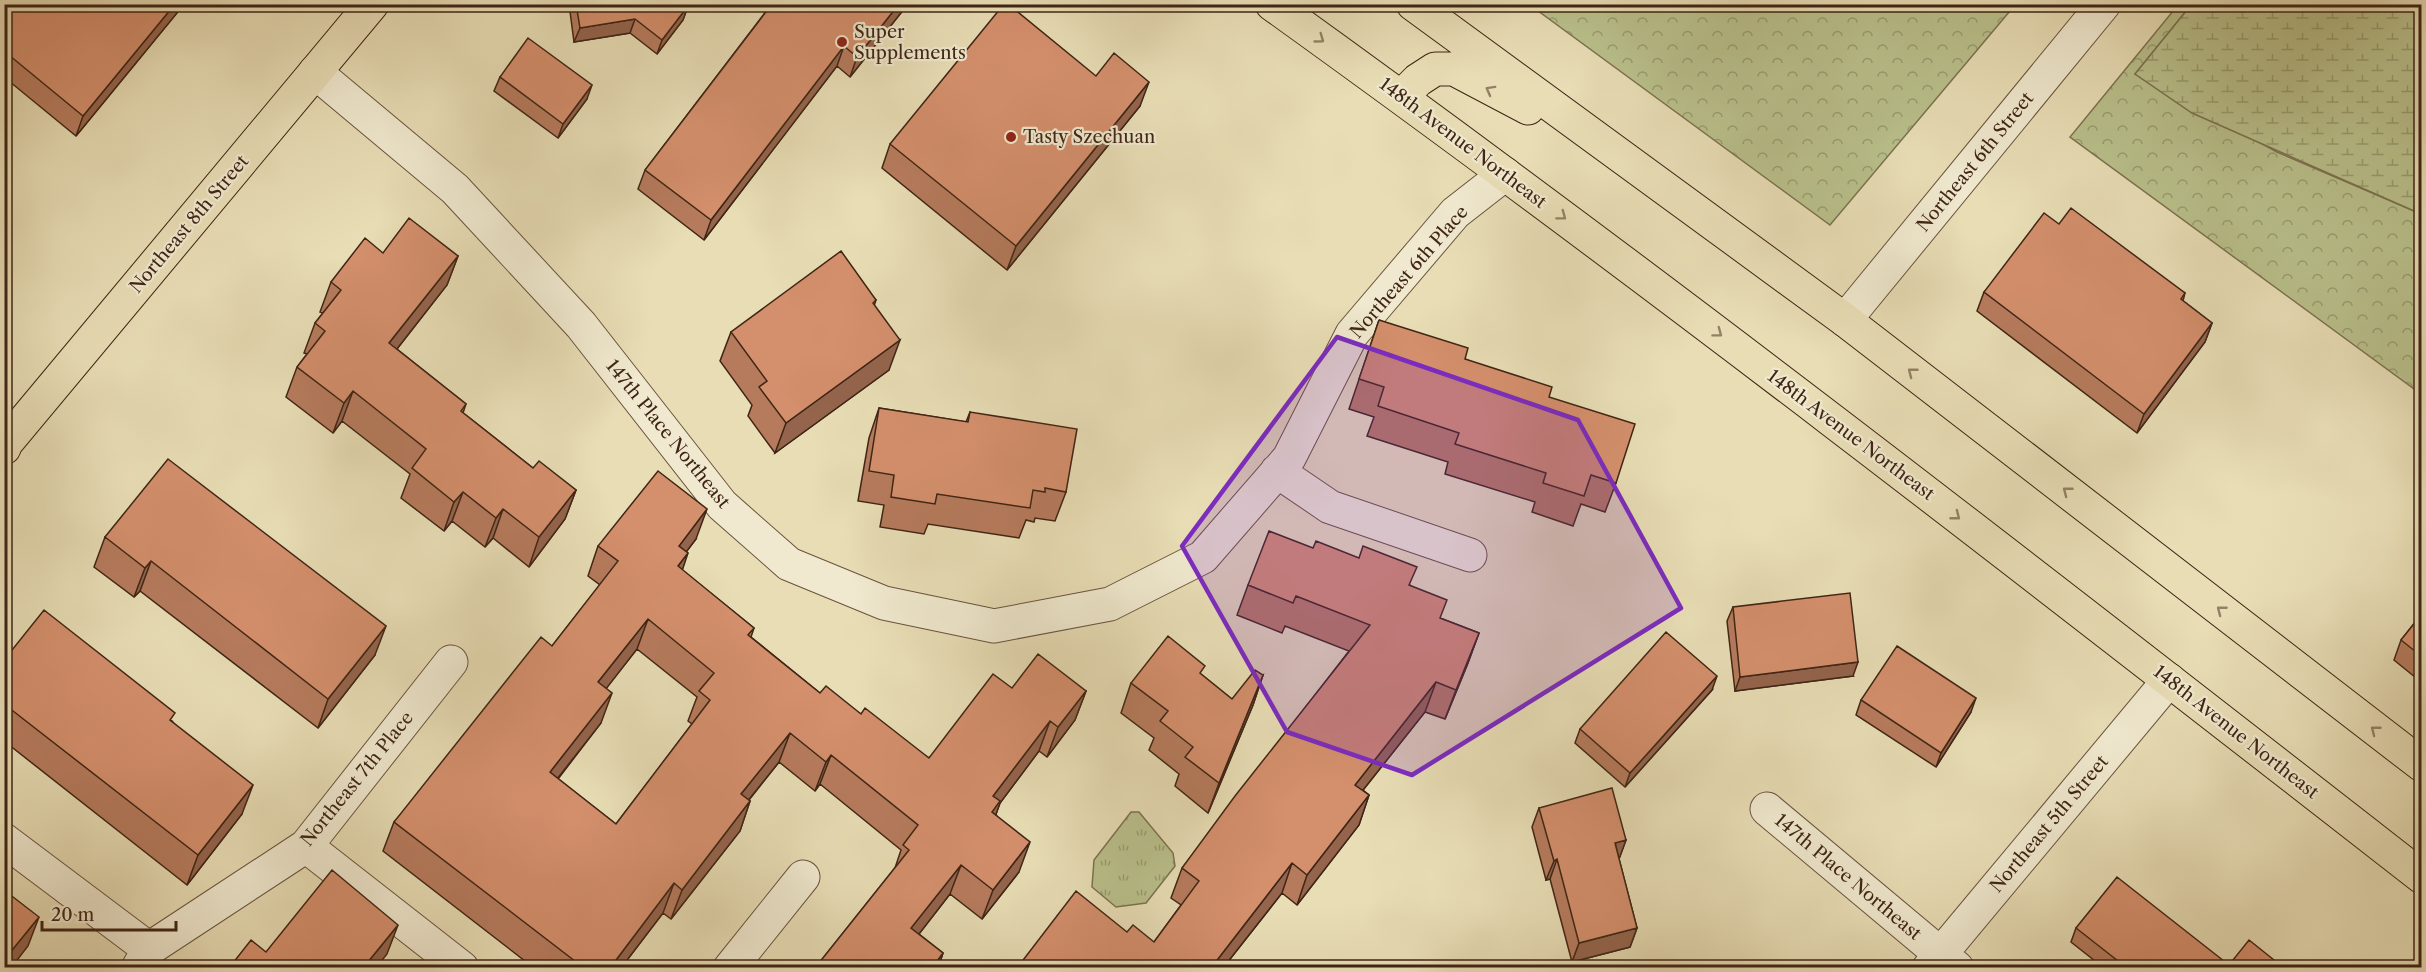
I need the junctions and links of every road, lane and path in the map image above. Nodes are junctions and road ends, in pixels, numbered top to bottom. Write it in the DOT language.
graph roads {
  1 [pos="372,4"];
  2 [pos="1272,4"];
  3 [pos="1413,4"];
  4 [pos="2104,4"];
  5 [pos="315,72"];
  6 [pos="1401,97"];
  7 [pos="1600,142"];
  8 [pos="1505,174"];
  9 [pos="1845,320"];
  10 [pos="5,445"];
  11 [pos="1277,471"];
  12 [pos="1470,555"];
  13 [pos="1203,557"];
  14 [pos="450,662"];
  15 [pos="2169,680"];
  16 [pos="2421,765"];
  17 [pos="1767,808"];
  18 [pos="4,840"];
  19 [pos="306,846"];
  20 [pos="803,877"];
  21 [pos="2421,877"];
  22 [pos="144,958"];
  23 [pos="1942,963"];
  24 [pos="462,968"];
  25 [pos="730,968"];
  1 -- 5 [label="main road, Northeast 8th Street"];
  2 -- 6 [label="main road, 148th Avenue Northeast, one-way"];
  3 -- 7 [label="main road"];
  4 -- 9 [label="street, Northeast 6th Street"];
  5 -- 10 [label="main road, Northeast 8th Street"];
  5 -- 13 [label="street, 147th Place Northeast"];
  7 -- 6 [label="main road, one-way"];
  6 -- 8 [label="main road, 148th Avenue Northeast"];
  7 -- 9 [label="main road"];
  8 -- 11 [label="street, Northeast 6th Place"];
  8 -- 15 [label="main road, 148th Avenue Northeast, one-way"];
  16 -- 9 [label="main road, one-way"];
  11 -- 12 [label="street"];
  11 -- 13 [label="street, Northeast 6th Place"];
  14 -- 19 [label="street, Northeast 7th Place"];
  15 -- 21 [label="main road, 148th Avenue Northeast"];
  15 -- 23 [label="street, Northeast 5th Street"];
  17 -- 23 [label="street, 147th Place Northeast"];
  18 -- 22 [label="street"];
  19 -- 22 [label="street, Northeast 7th Place"];
  19 -- 24 [label="street"];
  20 -- 25 [label="street"];
}
